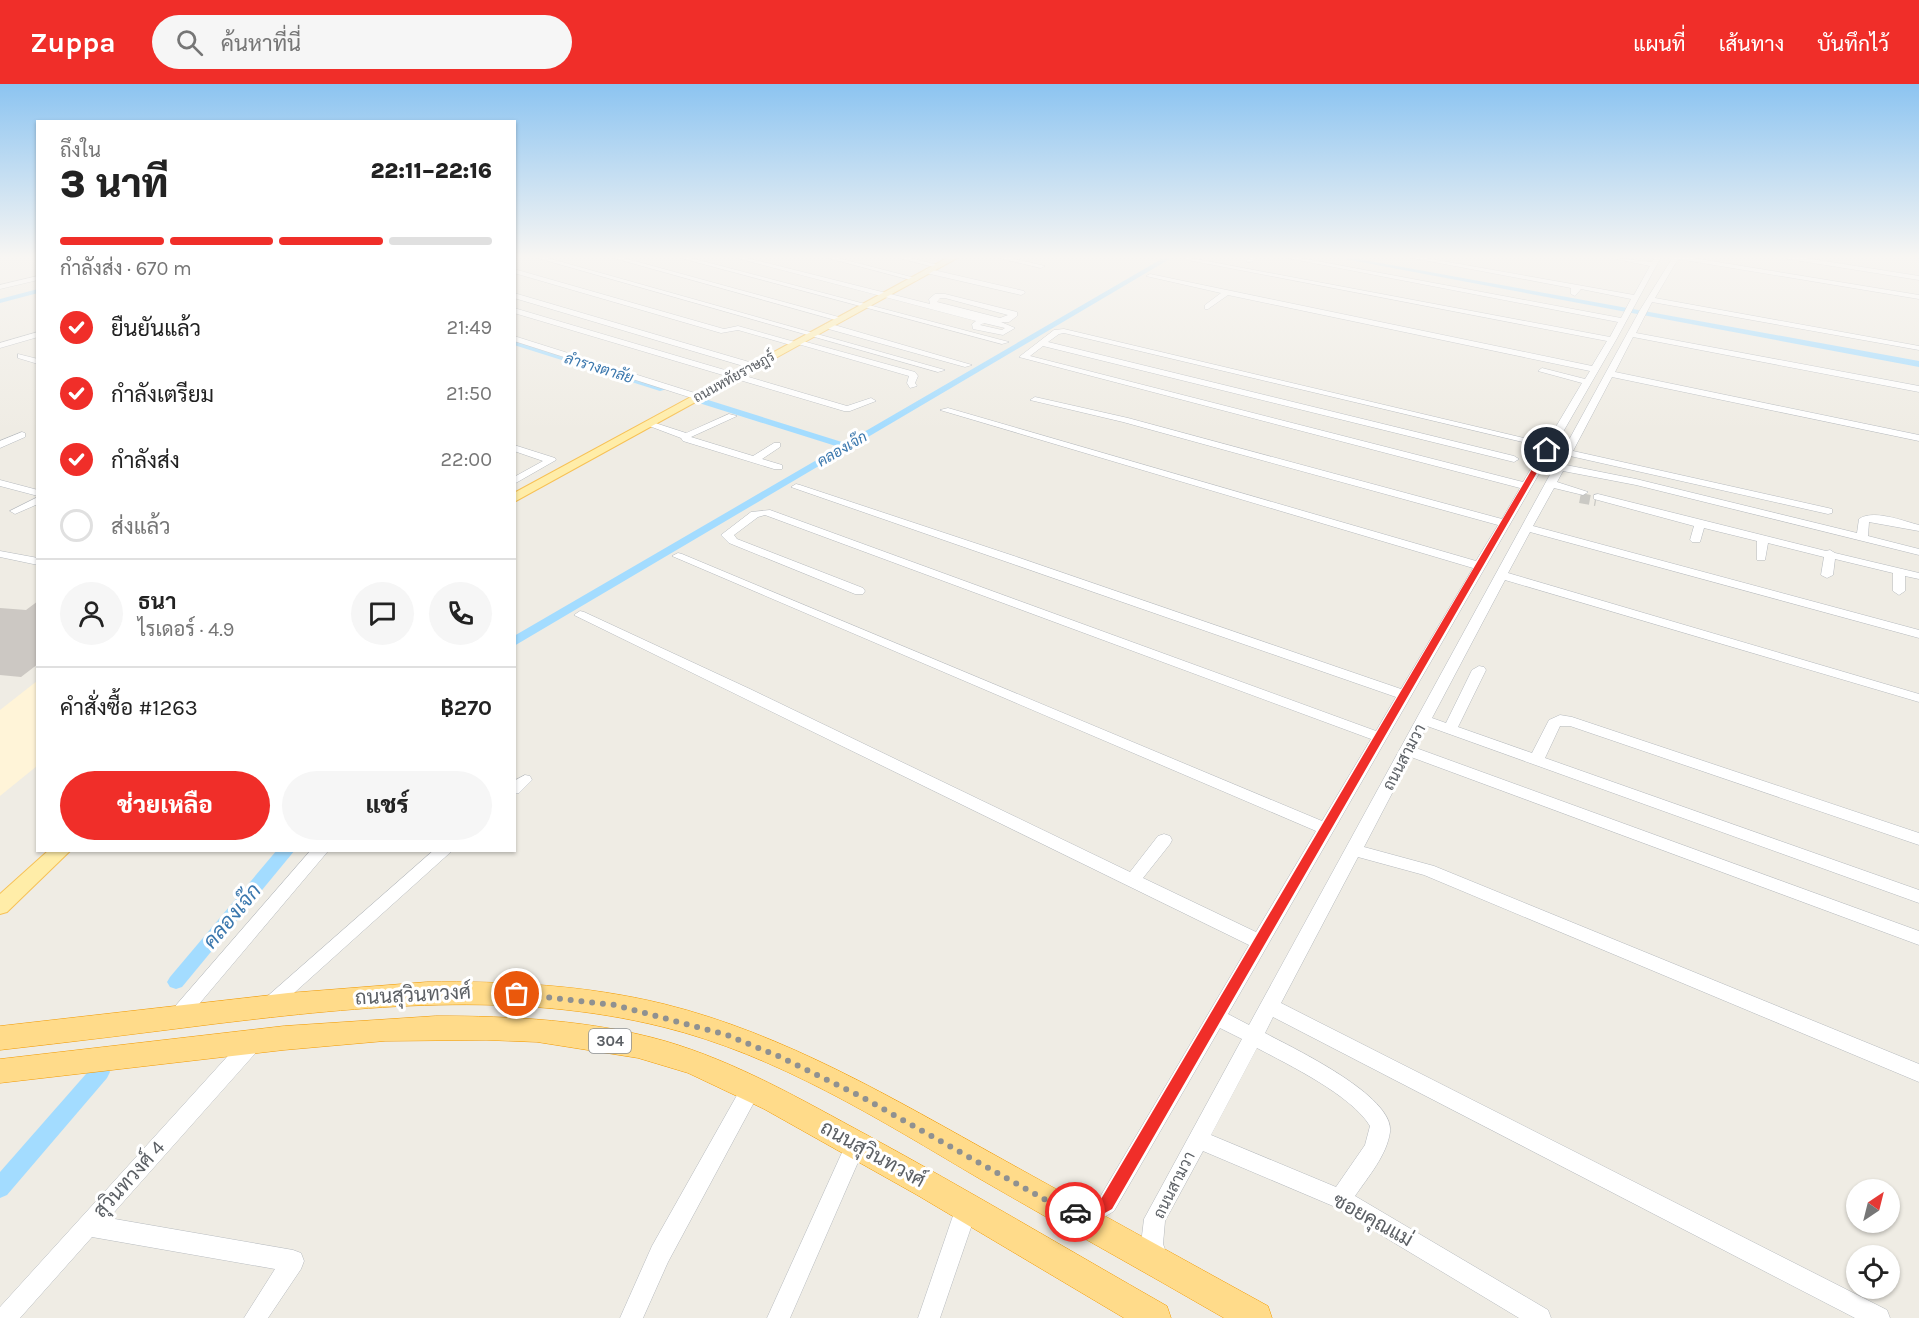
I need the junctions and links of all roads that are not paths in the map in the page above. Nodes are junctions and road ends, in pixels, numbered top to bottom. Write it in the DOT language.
graph roads {
  1 [pos="1626,314"];
  2 [pos="529,315"];
  3 [pos="577,315"];
  4 [pos="667,315"];
  5 [pos="743,315"];
  6 [pos="826,315"];
  7 [pos="850,315"];
  8 [pos="899,315"];
  9 [pos="907,315"];
  10 [pos="962,315"];
  11 [pos="979,315"];
  12 [pos="1012,315"];
  13 [pos="1325,315"];
  14 [pos="1481,315"];
  15 [pos="1643,315"];
  16 [pos="1684,315"];
  17 [pos="1691,315"];
  18 [pos="904,316"];
  19 [pos="842,319"];
  20 [pos="983,320"];
  21 [pos="828,327"];
  22 [pos="1634,333"];
  23 [pos="813,334"];
  24 [pos="1678,334"];
  25 [pos="36,335"];
  26 [pos="516,339"];
  27 [pos="1612,340"];
  28 [pos="1005,342"];
  29 [pos="796,343"];
  30 [pos="1042,343"];
  31 [pos="0,346"];
  32 [pos="1919,348"];
  33 [pos="1906,353"];
  34 [pos="21,356"];
  35 [pos="36,361"];
  36 [pos="968,365"];
  37 [pos="753,366"];
  38 [pos="941,370"];
  39 [pos="1542,371"];
  40 [pos="1610,374"];
  41 [pos="735,376"];
  42 [pos="1591,376"];
  43 [pos="914,386"];
  44 [pos="1919,389"];
  45 [pos="842,396"];
  46 [pos="698,397"];
  47 [pos="1035,400"];
  48 [pos="871,401"];
  49 [pos="825,403"];
  50 [pos="945,410"];
  51 [pos="732,416"];
  52 [pos="649,424"];
  53 [pos="1462,426"];
  54 [pos="22,435"];
  55 [pos="686,436"];
  56 [pos="1919,438"];
  57 [pos="1528,442"];
  58 [pos="1450,443"];
  59 [pos="0,445"];
  60 [pos="777,445"];
  61 [pos="516,449"];
  62 [pos="529,453"];
  63 [pos="1568,453"];
  64 [pos="516,459"];
  65 [pos="1514,459"];
  66 [pos="754,460"];
  67 [pos="1437,462"];
  68 [pos="778,467"];
  69 [pos="1560,467"];
  70 [pos="516,480"];
  71 [pos="0,483"];
  72 [pos="1526,486"];
  73 [pos="796,487"];
  74 [pos="1549,488"];
  75 [pos="36,492"];
  76 [pos="1578,494"];
  77 [pos="516,497"];
  78 [pos="1597,499"];
  79 [pos="36,502"];
  80 [pos="15,511"];
  81 [pos="1828,511"];
  82 [pos="1505,523"];
  83 [pos="1700,524"];
  84 [pos="1527,528"];
  85 [pos="1919,528"];
  86 [pos="1763,538"];
  87 [pos="1862,538"];
  88 [pos="1696,540"];
  89 [pos="1491,547"];
  90 [pos="1919,552"];
  91 [pos="1830,553"];
  92 [pos="0,554"];
  93 [pos="1513,554"];
  94 [pos="678,556"];
  95 [pos="1761,558"];
  96 [pos="36,562"];
  97 [pos="1480,566"];
  98 [pos="1899,571"];
  99 [pos="1502,575"];
  100 [pos="1827,576"];
  101 [pos="1919,576"];
  102 [pos="859,591"];
  103 [pos="1899,591"];
  104 [pos="580,615"];
  105 [pos="1919,634"];
  106 [pos="1479,670"];
  107 [pos="1404,695"];
  108 [pos="1919,698"];
  109 [pos="1424,720"];
  110 [pos="1450,728"];
  111 [pos="1379,737"];
  112 [pos="1408,750"];
  113 [pos="1537,759"];
  114 [pos="1326,829"];
  115 [pos="1919,839"];
  116 [pos="1164,840"];
  117 [pos="1353,850"];
  118 [pos="60,852"];
  119 [pos="319,852"];
  120 [pos="443,852"];
  121 [pos="1132,880"];
  122 [pos="1919,897"];
  123 [pos="0,906"];
  124 [pos="1919,938"];
  125 [pos="1260,942"];
  126 [pos="1269,1006"];
  127 [pos="267,1007"];
  128 [pos="1216,1017"];
  129 [pos="176,1018"];
  130 [pos="1253,1036"];
  131 [pos="0,1038"];
  132 [pos="253,1041"];
  133 [pos="0,1071"];
  134 [pos="1919,1073"];
  135 [pos="752,1087"];
  136 [pos="1198,1139"];
  137 [pos="856,1144"];
  138 [pos="1340,1199"];
  139 [pos="967,1208"];
  140 [pos="1067,1212"];
  141 [pos="87,1226"];
  142 [pos="1158,1262"];
  143 [pos="5,1318"];
  144 [pos="255,1318"];
  145 [pos="631,1318"];
  146 [pos="778,1318"];
  147 [pos="929,1318"];
  148 [pos="1155,1318"];
  149 [pos="1256,1318"];
  150 [pos="1540,1318"];
  151 [pos="1879,1318"];
  1 -- 27 [label="street, ถนนสามวา"];
  2 -- 41 [label="street"];
  3 -- 37 [label="street"];
  4 -- 29 [label="street"];
  5 -- 23 [label="street"];
  6 -- 19 [label="street"];
  7 -- 19 [label="main road, ถนนหทัยราษฎร์"];
  8 -- 18 [label="street"];
  9 -- 18 [label="street"];
  10 -- 20 [label="street"];
  11 -- 12 [label="street"];
  13 -- 42 [label="street"];
  14 -- 27 [label="street"];
  15 -- 22 [label="street, ถนนสามวา"];
  16 -- 33 [label="street"];
  17 -- 32 [label="street"];
  18 -- 28 [label="street"];
  19 -- 21 [label="main road, ถนนหทัยราษฎร์"];
  21 -- 23 [label="main road, ถนนหทัยราษฎร์"];
  21 -- 36 [label="street"];
  22 -- 24 [label="street"];
  22 -- 40 [label="street, ถนนสามวา"];
  22 -- 44 [label="street"];
  23 -- 29 [label="main road, ถนนหทัยราษฎร์"];
  23 -- 38 [label="street"];
  25 -- 31 [label="street"];
  26 -- 46 [label="street"];
  27 -- 42 [label="street, ถนนสามวา"];
  29 -- 37 [label="main road, ถนนหทัยราษฎร์"];
  29 -- 43 [label="street"];
  30 -- 53 [label="street"];
  30 -- 58 [label="street"];
  30 -- 67 [label="street"];
  34 -- 35 [label="street"];
  37 -- 41 [label="main road, ถนนหทัยราษฎร์"];
  39 -- 42 [label="street"];
  40 -- 56 [label="street"];
  40 -- 63 [label="street, ถนนสามวา"];
  41 -- 46 [label="main road, ถนนหทัยราษฎร์"];
  41 -- 49 [label="street"];
  42 -- 72 [label="street, ถนนสามวา"];
  45 -- 49 [label="street"];
  46 -- 52 [label="main road, ถนนหทัยราษฎร์"];
  47 -- 82 [label="street"];
  48 -- 49 [label="street"];
  50 -- 97 [label="street"];
  51 -- 55 [label="street"];
  52 -- 55 [label="street"];
  52 -- 77 [label="main road, ถนนหทัยราษฎร์"];
  53 -- 57 [label="street"];
  53 -- 58 [label="street"];
  54 -- 59 [label="street"];
  55 -- 66 [label="street"];
  58 -- 65 [label="street"];
  58 -- 67 [label="street"];
  60 -- 66 [label="street"];
  61 -- 62 [label="street"];
  62 -- 64 [label="street"];
  62 -- 70 [label="street"];
  63 -- 69 [label="street, ถนนสามวา"];
  63 -- 81 [label="street"];
  66 -- 68 [label="street"];
  67 -- 72 [label="street"];
  69 -- 74 [label="street, ถนนสามวา"];
  69 -- 87 [label="street"];
  71 -- 75 [label="street"];
  72 -- 82 [label="street, ถนนสามวา"];
  73 -- 107 [label="street"];
  74 -- 76 [label="street"];
  74 -- 84 [label="street, ถนนสามวา"];
  78 -- 83 [label="street"];
  79 -- 80 [label="street"];
  82 -- 89 [label="street, ถนนสามวา"];
  83 -- 86 [label="street"];
  83 -- 88 [label="street"];
  84 -- 93 [label="street, ถนนสามวา"];
  84 -- 105 [label="street"];
  85 -- 87 [label="street"];
  86 -- 91 [label="street"];
  86 -- 95 [label="street"];
  87 -- 90 [label="street"];
  89 -- 93 [label="street"];
  89 -- 97 [label="street, ถนนสามวา"];
  91 -- 98 [label="street"];
  91 -- 100 [label="street"];
  92 -- 96 [label="street"];
  93 -- 99 [label="street, ถนนสามวา"];
  94 -- 114 [label="street"];
  97 -- 107 [label="street, ถนนสามวา"];
  98 -- 101 [label="street"];
  98 -- 103 [label="street"];
  99 -- 108 [label="street"];
  99 -- 109 [label="street, ถนนสามวา"];
  102 -- 111 [label="street"];
  104 -- 121 [label="street"];
  106 -- 110 [label="street"];
  107 -- 111 [label="street, ถนนสามวา"];
  109 -- 110 [label="street"];
  109 -- 112 [label="street, ถนนสามวา"];
  110 -- 113 [label="street"];
  111 -- 114 [label="street, ถนนสามวา"];
  112 -- 117 [label="street, ถนนสามวา"];
  112 -- 124 [label="street"];
  113 -- 115 [label="street"];
  113 -- 122 [label="street"];
  114 -- 125 [label="street, ถนนสามวา"];
  116 -- 121 [label="street"];
  117 -- 126 [label="street, ถนนสามวา"];
  117 -- 134 [label="street"];
  118 -- 123 [label="main road"];
  119 -- 129 [label="street"];
  120 -- 127 [label="street"];
  121 -- 125 [label="street"];
  125 -- 128 [label="street, ถนนสามวา"];
  126 -- 130 [label="street, ถนนสามวา"];
  126 -- 151 [label="street"];
  127 -- 129 [label="highway, ถนนสุวินทวงศ์ / 304"];
  127 -- 140 [label="highway, ถนนสุวินทวงศ์ / 304"];
  128 -- 130 [label="street"];
  128 -- 140 [label="street, ถนนสามวา"];
  129 -- 131 [label="highway, ถนนสุวินทวงศ์ / 304"];
  130 -- 136 [label="street, ถนนสามวา"];
  130 -- 138 [label="street"];
  132 -- 133 [label="highway, ถนนสุวินทวงศ์ / 304"];
  132 -- 135 [label="highway, ถนนสุวินทวงศ์ / 304"];
  132 -- 141 [label="street, สุวินทวงศ์ 4"];
  135 -- 137 [label="highway, ถนนสุวินทวงศ์ / 304"];
  135 -- 145 [label="street"];
  136 -- 138 [label="street, ซอยคุณแม่"];
  136 -- 142 [label="street, ถนนสามวา"];
  137 -- 139 [label="highway, ถนนสุวินทวงศ์ / 304"];
  137 -- 146 [label="street"];
  138 -- 150 [label="street, ซอยคุณแม่"];
  139 -- 147 [label="street"];
  139 -- 148 [label="highway, ถนนสุวินทวงศ์ / 304"];
  140 -- 142 [label="highway, ถนนสุวินทวงศ์ / 304"];
  141 -- 143 [label="street, สุวินทวงศ์ 4"];
  141 -- 144 [label="street"];
  142 -- 149 [label="highway, ถนนสุวินทวงศ์ / 304"];
}
